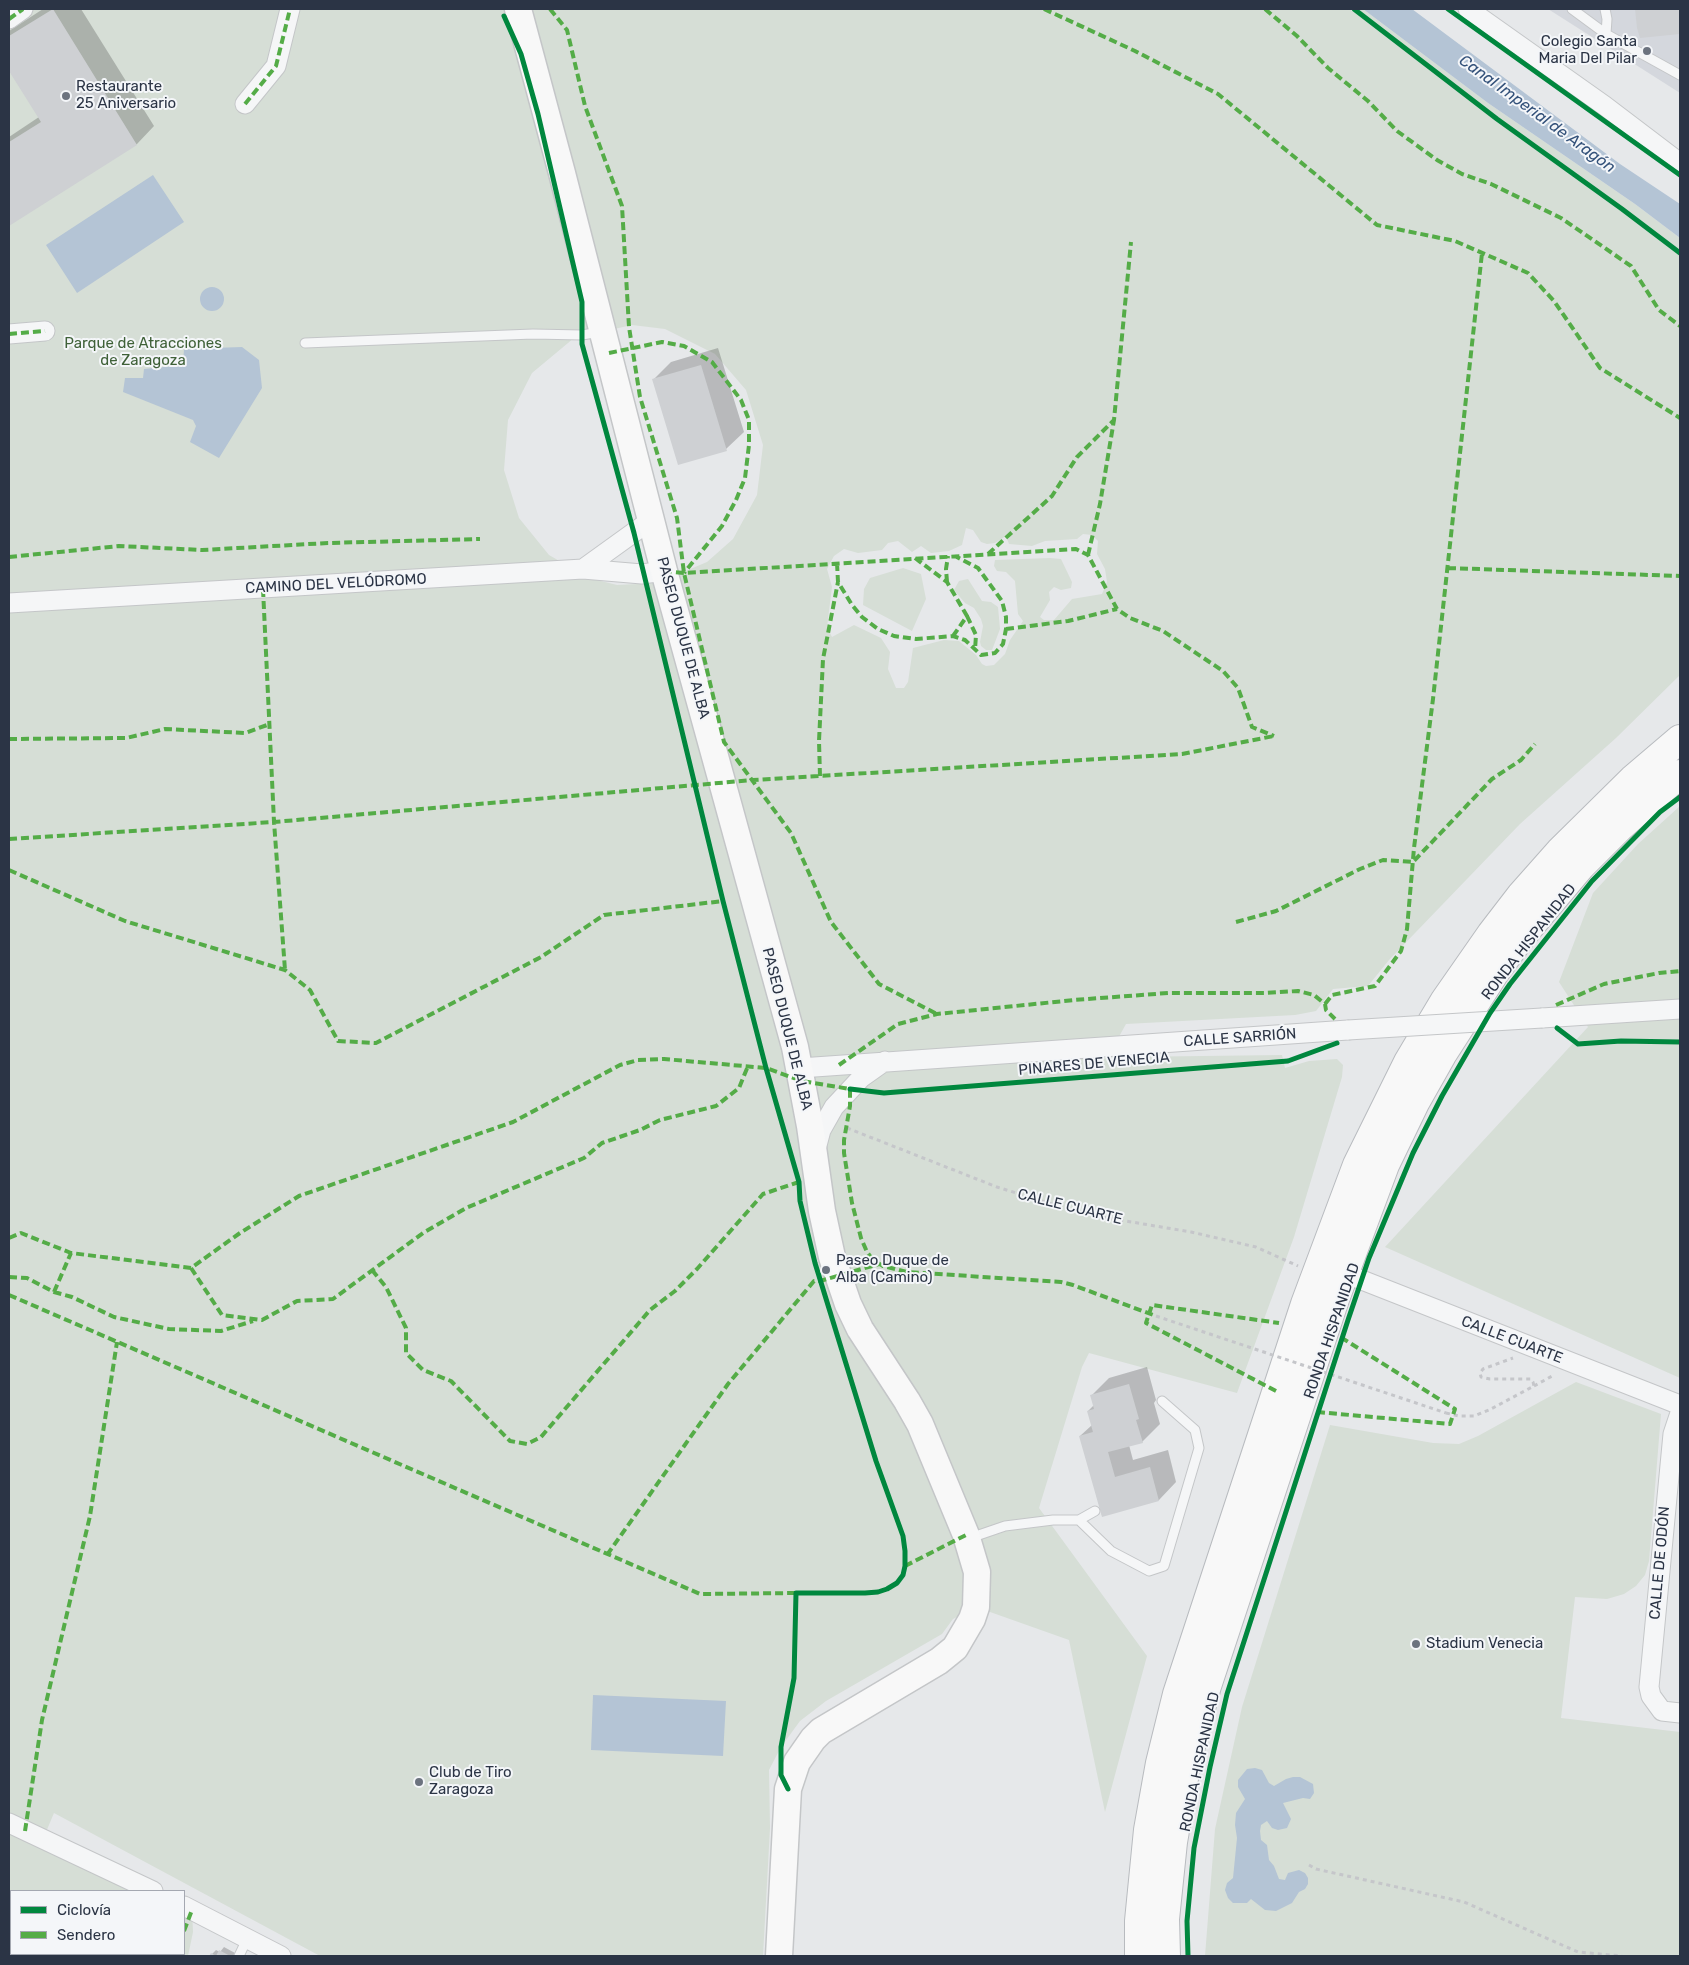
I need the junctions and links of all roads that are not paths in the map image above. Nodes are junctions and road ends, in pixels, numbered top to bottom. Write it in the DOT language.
graph roads {
  1 [pos="23,9"];
  2 [pos="290,9"];
  3 [pos="518,9"];
  4 [pos="1468,9"];
  5 [pos="1572,9"];
  6 [pos="1605,9"];
  7 [pos="9,20"];
  8 [pos="1606,34"];
  9 [pos="1680,75"];
  10 [pos="245,104"];
  11 [pos="1680,163"];
  12 [pos="45,331"];
  13 [pos="603,331"];
  14 [pos="9,334"];
  15 [pos="305,343"];
  16 [pos="651,520"];
  17 [pos="583,569"];
  18 [pos="664,571"];
  19 [pos="9,603"];
  20 [pos="1680,739"];
  21 [pos="1680,774"];
  22 [pos="1680,1009"];
  23 [pos="886,1061"];
  24 [pos="800,1068"];
  25 [pos="814,1160"];
  26 [pos="1307,1269"];
  27 [pos="1344,1273"];
  28 [pos="1162,1401"];
  29 [pos="1680,1405"];
  30 [pos="1680,1413"];
  31 [pos="1095,1511"];
  32 [pos="1079,1520"];
  33 [pos="967,1539"];
  34 [pos="1671,1712"];
  35 [pos="9,1823"];
  36 [pos="151,1890"];
  37 [pos="185,1907"];
  38 [pos="247,1939"];
  39 [pos="239,1956"];
  40 [pos="280,1956"];
  41 [pos="779,1956"];
  42 [pos="1139,1956"];
  43 [pos="1166,1956"];
  1 -- 7 [label="street"];
  2 -- 10 [label="street"];
  3 -- 13 [label="street, PASEO DUQUE DE ALBA"];
  4 -- 11 [label="street"];
  5 -- 8 [label="lane"];
  6 -- 8 [label="lane"];
  8 -- 9 [label="lane"];
  12 -- 14 [label="street"];
  13 -- 15 [label="lane"];
  13 -- 16 [label="street, PASEO DUQUE DE ALBA"];
  16 -- 17 [label="street"];
  16 -- 18 [label="street, PASEO DUQUE DE ALBA"];
  17 -- 18 [label="street, CAMINO DEL VELÓDROMO"];
  17 -- 19 [label="street, CAMINO DEL VELÓDROMO"];
  18 -- 24 [label="street, PASEO DUQUE DE ALBA"];
  20 -- 26 [label="highway"];
  21 -- 27 [label="highway, RONDA HISPANIDAD"];
  22 -- 23 [label="street, CALLE SARRIÓN, bridge"];
  23 -- 24 [label="street, CALLE SARRIÓN"];
  23 -- 25 [label="street"];
  24 -- 25 [label="street, PASEO DUQUE DE ALBA"];
  25 -- 33 [label="street, PASEO DUQUE DE ALBA"];
  26 -- 27 [label="highway"];
  26 -- 42 [label="highway"];
  27 -- 29 [label="street, CALLE CUARTE"];
  27 -- 43 [label="highway, RONDA HISPANIDAD"];
  28 -- 32 [label="lane"];
  30 -- 34 [label="street, CALLE DE ODÓN"];
  31 -- 32 [label="lane"];
  32 -- 33 [label="lane"];
  33 -- 41 [label="street, PASEO DUQUE DE ALBA"];
  35 -- 36 [label="street"];
  37 -- 38 [label="street"];
  38 -- 39 [label="lane"];
  38 -- 40 [label="street"];
}
